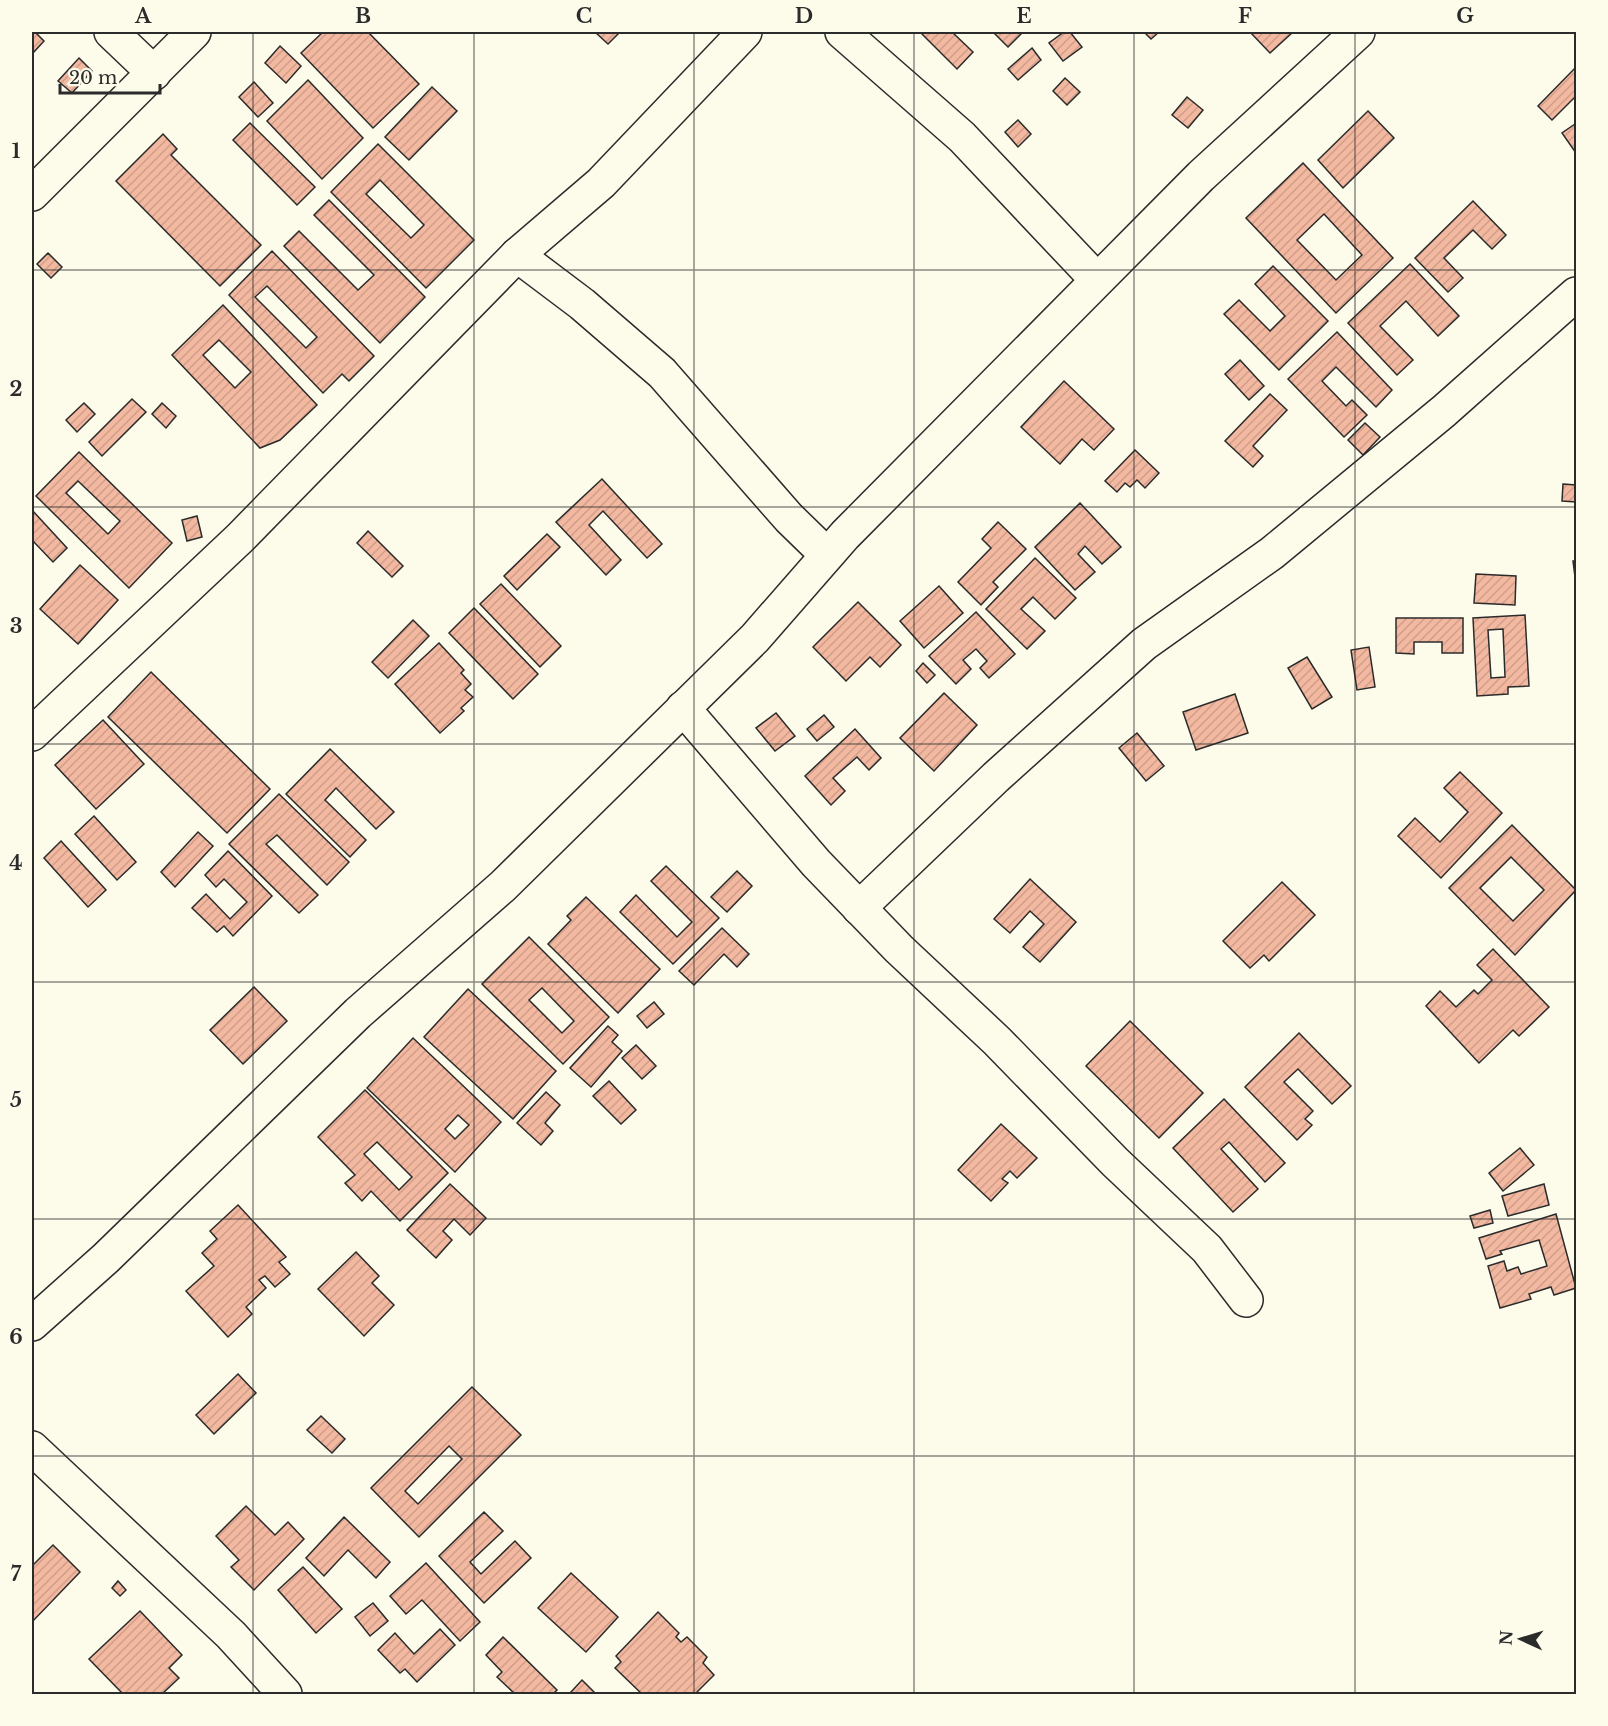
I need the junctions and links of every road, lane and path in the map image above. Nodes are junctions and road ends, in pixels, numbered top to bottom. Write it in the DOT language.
graph roads {
  1 [pos="111,32"];
  2 [pos="194,32"];
  3 [pos="745,32"];
  4 [pos="842,32"];
  5 [pos="1358,32"];
  6 [pos="154,73"];
  7 [pos="32,194"];
  8 [pos="517,255"];
  9 [pos="1097,280"];
  10 [pos="1576,294"];
  11 [pos="827,555"];
  12 [pos="682,708"];
  13 [pos="32,734"];
  14 [pos="859,908"];
  15 [pos="1246,1300"];
  16 [pos="32,1324"];
  17 [pos="32,1448"];
  18 [pos="285,1695"];
  1 -- 6 [label="street"];
  2 -- 6 [label="street"];
  3 -- 8 [label="street"];
  4 -- 9 [label="street"];
  5 -- 9 [label="street"];
  6 -- 7 [label="street"];
  8 -- 11 [label="street"];
  8 -- 13 [label="street"];
  9 -- 11 [label="street"];
  10 -- 14 [label="street"];
  11 -- 12 [label="street"];
  12 -- 14 [label="street"];
  12 -- 16 [label="street"];
  14 -- 15 [label="street"];
  17 -- 18 [label="street"];
}
